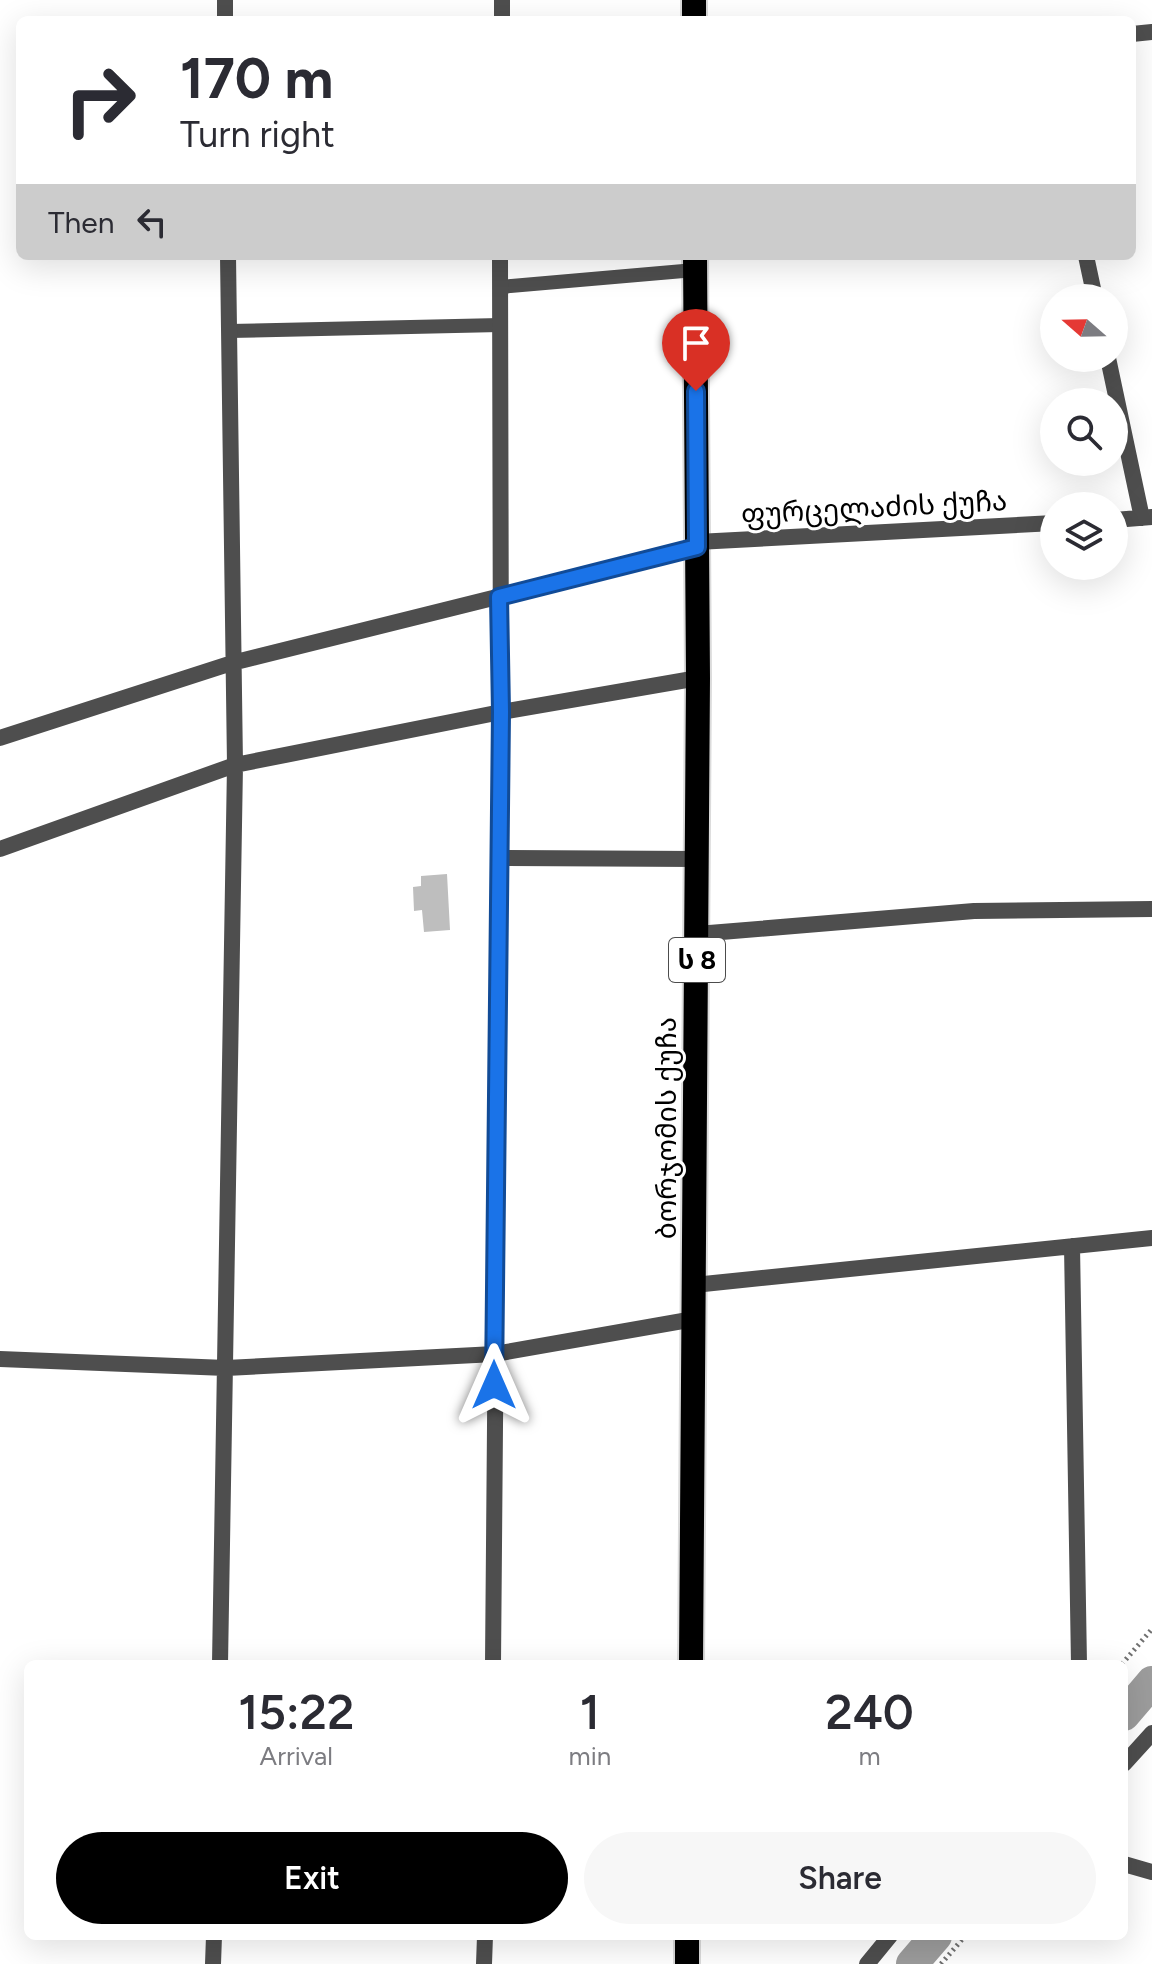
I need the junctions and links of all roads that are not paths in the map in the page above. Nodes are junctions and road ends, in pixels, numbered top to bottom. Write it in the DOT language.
graph roads {
  1 [pos="228,260"];
  2 [pos="500,260"];
  3 [pos="1087,260"];
  4 [pos="695,263"];
  5 [pos="1092,284"];
  6 [pos="500,287"];
  7 [pos="500,325"];
  8 [pos="229,331"];
  9 [pos="1111,372"];
  10 [pos="1147,518"];
  11 [pos="1040,524"];
  12 [pos="697,545"];
  13 [pos="499,597"];
  14 [pos="232,663"];
  15 [pos="698,678"];
  16 [pos="501,712"];
  17 [pos="0,738"];
  18 [pos="235,765"];
  19 [pos="0,849"];
  20 [pos="499,858"];
  21 [pos="697,859"];
  22 [pos="1152,909"];
  23 [pos="697,934"];
  24 [pos="1152,1238"];
  25 [pos="1072,1246"];
  26 [pos="694,1285"];
  27 [pos="694,1319"];
  28 [pos="495,1354"];
  29 [pos="0,1359"];
  30 [pos="226,1368"];
  31 [pos="220,1660"];
  32 [pos="493,1660"];
  33 [pos="691,1660"];
  34 [pos="1079,1660"];
  35 [pos="1152,1733"];
  36 [pos="1128,1760"];
  37 [pos="1128,1865"];
  38 [pos="1152,1872"];
  39 [pos="214,1940"];
  40 [pos="485,1940"];
  41 [pos="687,1940"];
  42 [pos="887,1940"];
  43 [pos="213,1964"];
  44 [pos="484,1964"];
  45 [pos="687,1964"];
  46 [pos="867,1964"];
  1 -- 8 [label="street"];
  2 -- 6 [label="street"];
  3 -- 5 [label="street"];
  4 -- 6 [label="lane"];
  4 -- 12 [label="highway, ბორჯომის ქუჩა / ს 8"];
  6 -- 7 [label="street"];
  7 -- 8 [label="lane"];
  7 -- 13 [label="street"];
  8 -- 14 [label="street"];
  9 -- 10 [label="street"];
  11 -- 12 [label="street, ფურცელაძის ქუჩა"];
  12 -- 13 [label="street, ფურცელაძის ქუჩა"];
  12 -- 15 [label="highway, ბორჯომის ქუჩა / ს 8"];
  13 -- 14 [label="street, ფურცელაძის ქუჩა"];
  13 -- 16 [label="street"];
  14 -- 17 [label="street, ფურცელაძის ქუჩა"];
  14 -- 18 [label="street"];
  15 -- 16 [label="street"];
  15 -- 21 [label="highway, ბორჯომის ქუჩა / ს 8"];
  16 -- 18 [label="street"];
  16 -- 20 [label="street"];
  18 -- 19 [label="street"];
  18 -- 30 [label="street"];
  20 -- 21 [label="street"];
  20 -- 28 [label="street"];
  21 -- 23 [label="highway, ბორჯომის ქუჩა / ს 8"];
  22 -- 23 [label="street"];
  23 -- 26 [label="highway, ბორჯომის ქუჩა / ს 8"];
  24 -- 25 [label="street"];
  25 -- 26 [label="street"];
  25 -- 34 [label="street"];
  26 -- 27 [label="highway, ბორჯომის ქუჩა / ს 8"];
  27 -- 28 [label="street"];
  27 -- 33 [label="highway, ბორჯომის ქუჩა / ს 8"];
  28 -- 30 [label="street"];
  28 -- 32 [label="street"];
  29 -- 30 [label="street"];
  30 -- 31 [label="street"];
  35 -- 36 [label="street"];
  37 -- 38 [label="street"];
  39 -- 43 [label="street"];
  40 -- 44 [label="street"];
  41 -- 45 [label="highway"];
  42 -- 46 [label="street"];
}
